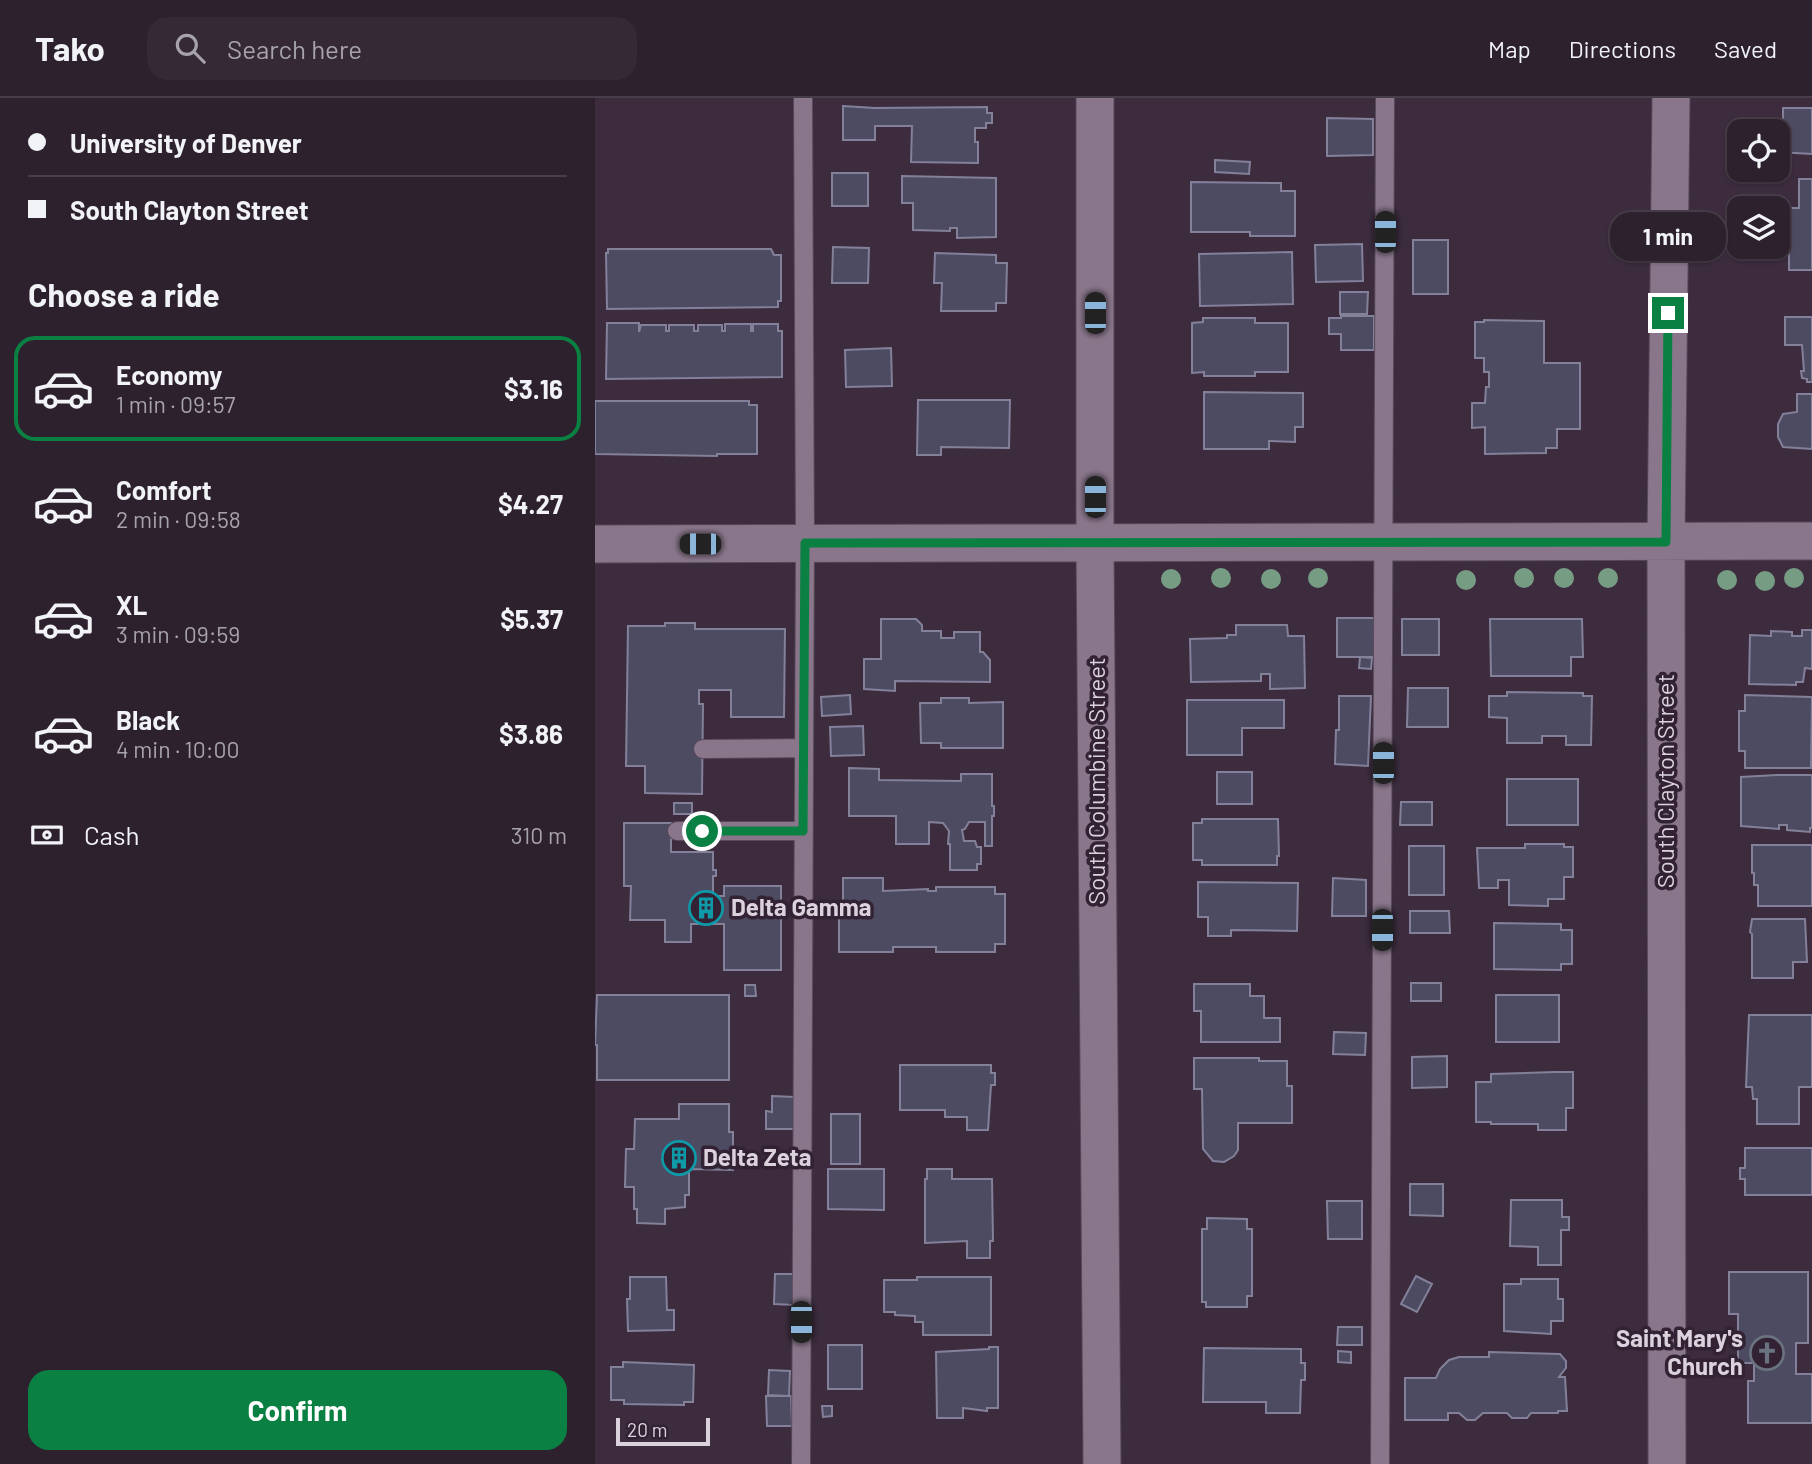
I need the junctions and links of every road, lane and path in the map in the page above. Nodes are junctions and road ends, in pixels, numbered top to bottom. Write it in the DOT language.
graph roads {
  1 [pos="803,98"];
  2 [pos="1095,98"];
  3 [pos="1385,98"];
  4 [pos="1671,98"];
  5 [pos="1812,541"];
  6 [pos="1384,542"];
  7 [pos="1666,542"];
  8 [pos="805,543"];
  9 [pos="1094,543"];
  10 [pos="595,544"];
  11 [pos="804,748"];
  12 [pos="703,749"];
  13 [pos="677,831"];
  14 [pos="803,831"];
  15 [pos="801,1464"];
  16 [pos="1102,1464"];
  17 [pos="1380,1464"];
  18 [pos="1667,1464"];
  1 -- 8 [label="lane"];
  2 -- 9 [label="street, South Columbine Street"];
  3 -- 6 [label="lane"];
  4 -- 7 [label="street, South Clayton Street"];
  5 -- 7 [label="street"];
  6 -- 7 [label="street"];
  6 -- 9 [label="street"];
  6 -- 17 [label="lane"];
  7 -- 18 [label="street, South Clayton Street"];
  8 -- 9 [label="street"];
  8 -- 10 [label="street"];
  8 -- 11 [label="lane"];
  9 -- 16 [label="street, South Columbine Street"];
  11 -- 12 [label="lane"];
  11 -- 14 [label="lane"];
  13 -- 14 [label="lane"];
  14 -- 15 [label="lane"];
}
